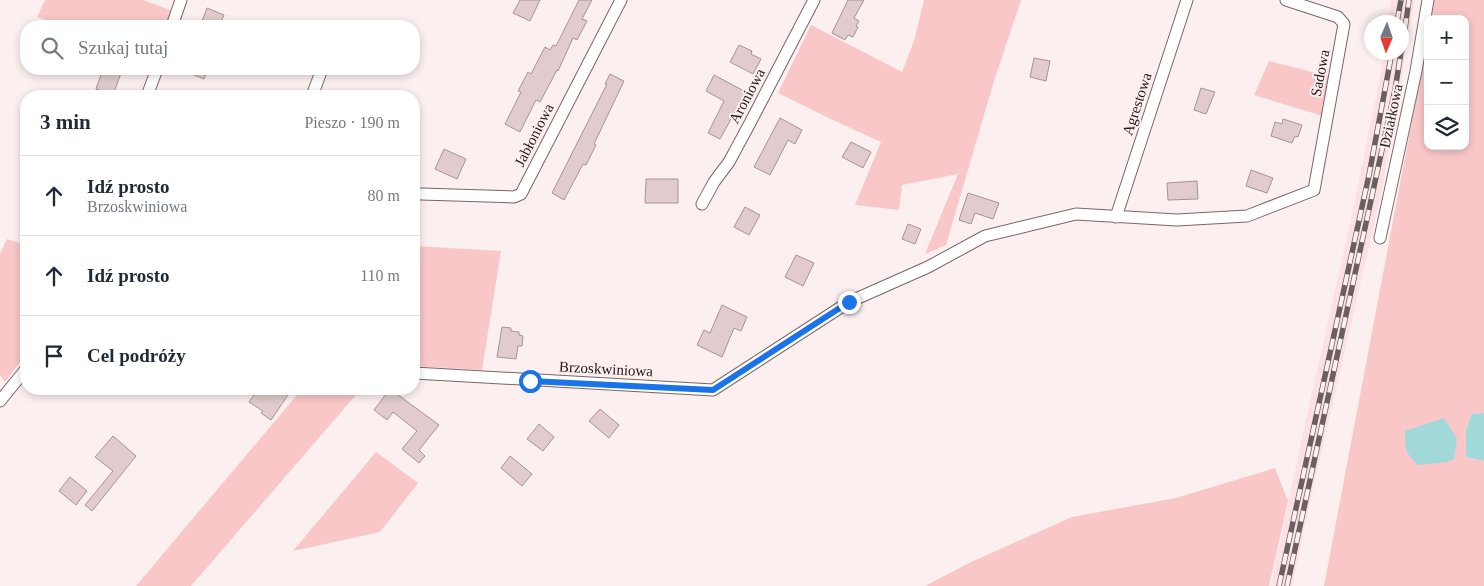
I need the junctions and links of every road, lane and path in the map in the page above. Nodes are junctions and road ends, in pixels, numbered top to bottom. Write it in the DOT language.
graph roads {
  1 [pos="181,0"];
  2 [pos="621,0"];
  3 [pos="814,0"];
  4 [pos="1187,0"];
  5 [pos="1286,0"];
  6 [pos="1428,0"];
  7 [pos="174,20"];
  8 [pos="155,75"];
  9 [pos="320,75"];
  10 [pos="149,90"];
  11 [pos="314,90"];
  12 [pos="1314,190"];
  13 [pos="421,194"];
  14 [pos="702,204"];
  15 [pos="1116,217"];
  16 [pos="1380,238"];
  17 [pos="420,373"];
  18 [pos="20,376"];
  19 [pos="0,401"];
  1 -- 7 [label="street"];
  2 -- 13 [label="street, Jabłoniowa"];
  3 -- 14 [label="street, Aroniowa"];
  4 -- 15 [label="street, Agrestowa"];
  5 -- 12 [label="street, Sadowa"];
  6 -- 16 [label="street, Działkowa"];
  8 -- 10 [label="street"];
  9 -- 11 [label="street"];
  12 -- 15 [label="street, Brzoskwiniowa"];
  15 -- 17 [label="street, Brzoskwiniowa"];
  18 -- 19 [label="street"];
}
